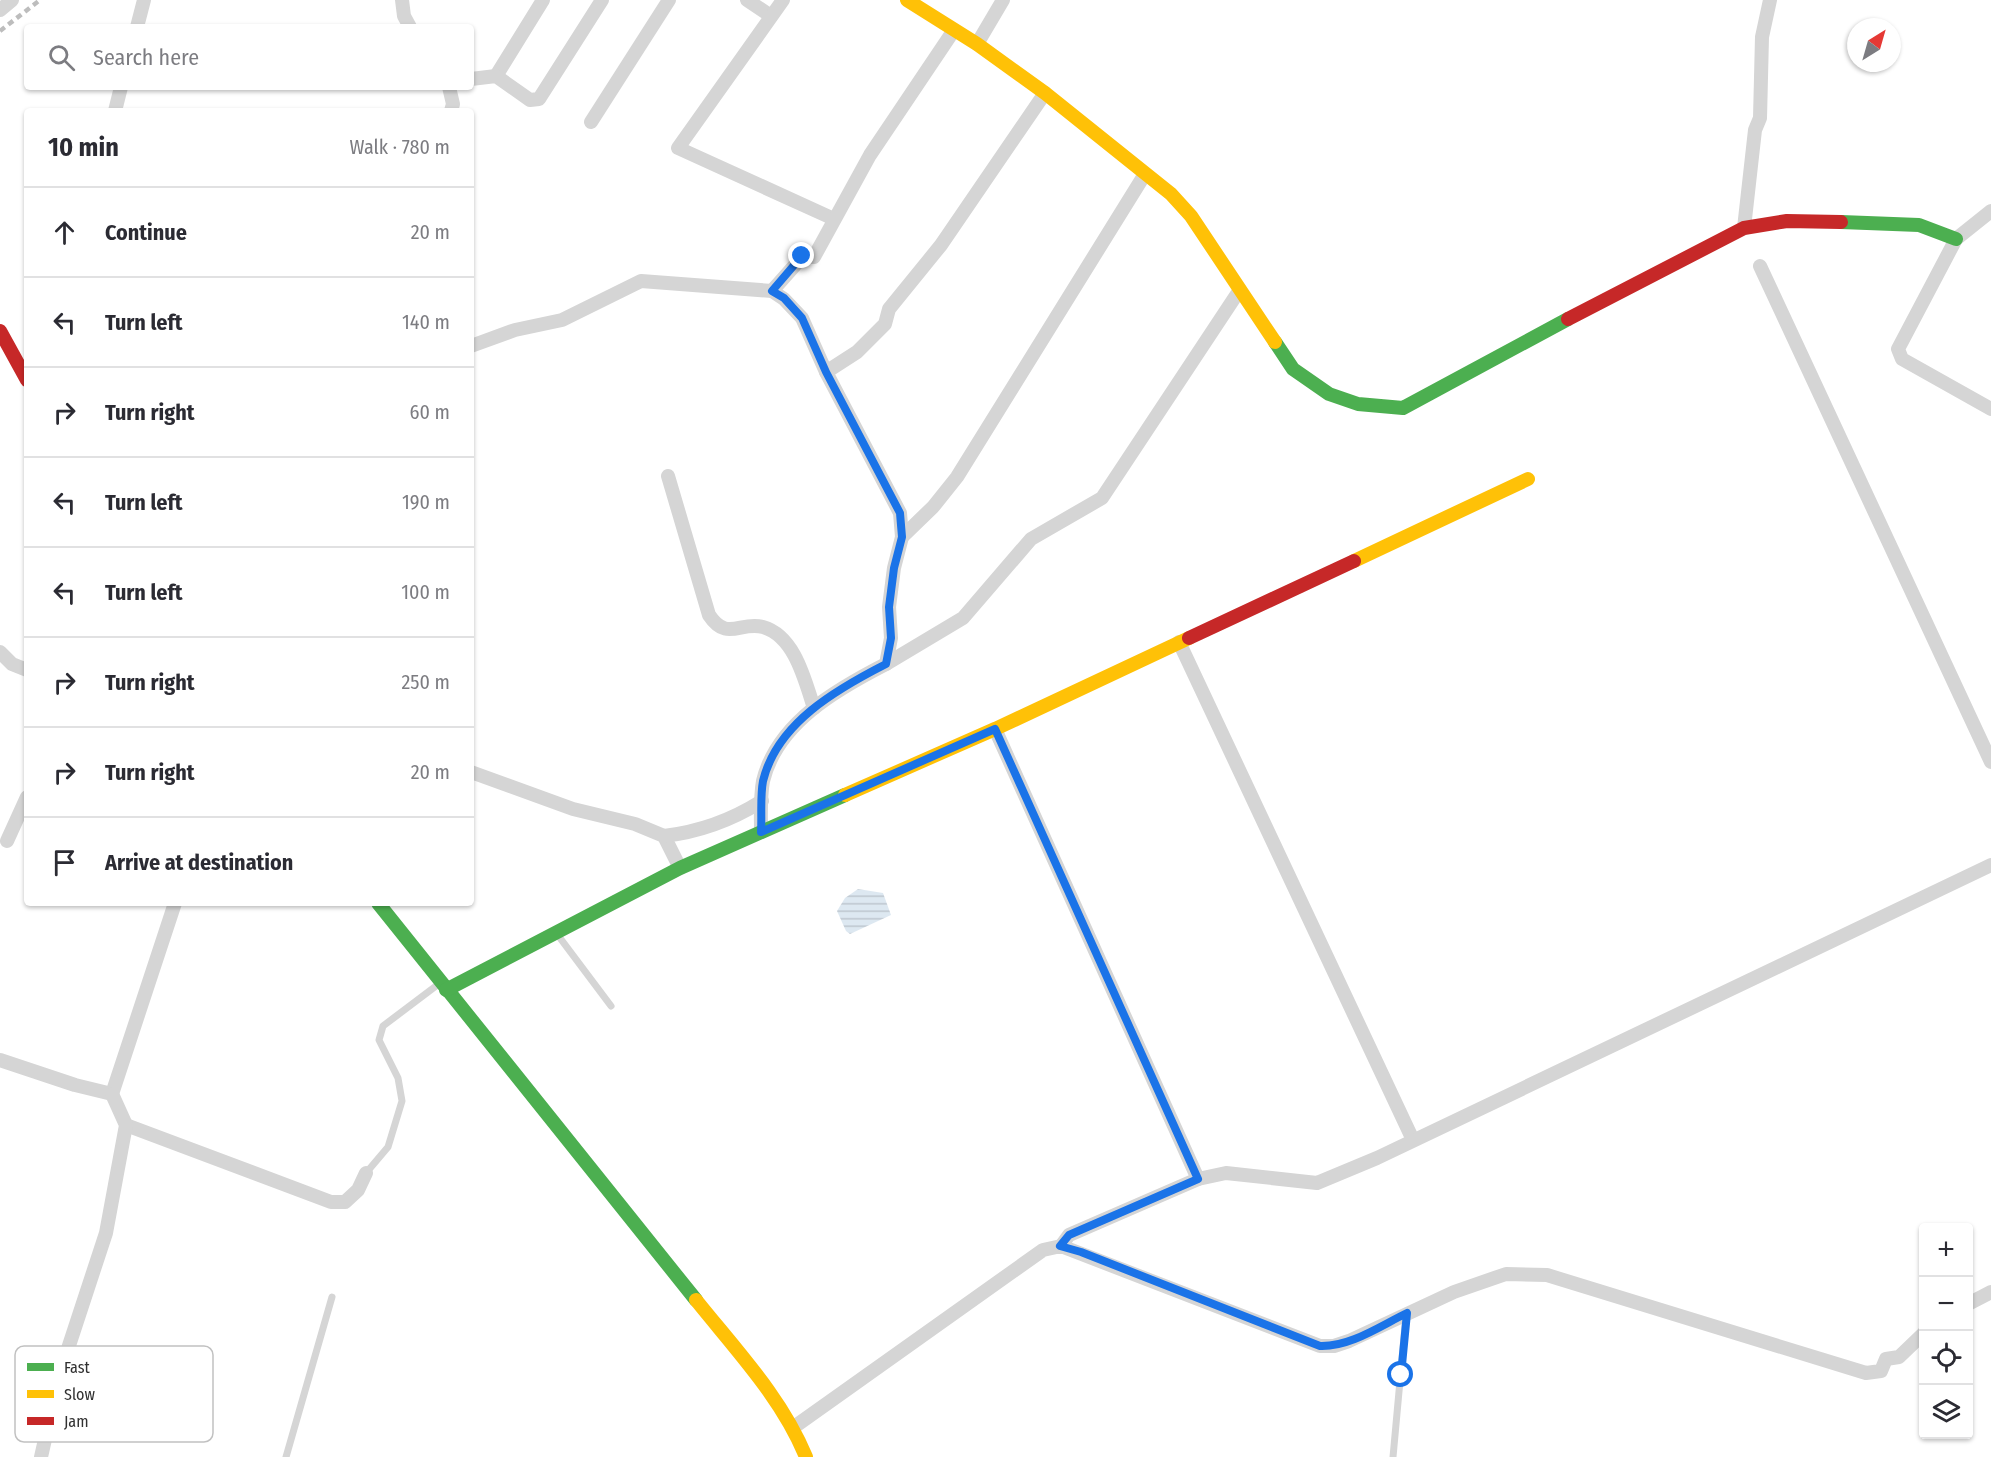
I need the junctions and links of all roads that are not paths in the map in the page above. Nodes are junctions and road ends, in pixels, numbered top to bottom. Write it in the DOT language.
graph roads {
  1 [pos="12,0"];
  2 [pos="144,0"];
  3 [pos="402,0"];
  4 [pos="543,0"];
  5 [pos="602,0"];
  6 [pos="669,0"];
  7 [pos="747,0"];
  8 [pos="783,0"];
  9 [pos="907,0"];
  10 [pos="1003,0"];
  11 [pos="1770,0"];
  12 [pos="0,10"];
  13 [pos="771,16"];
  14 [pos="138,24"];
  15 [pos="408,24"];
  16 [pos="954,30"];
  17 [pos="977,44"];
  18 [pos="496,76"];
  19 [pos="474,79"];
  20 [pos="120,90"];
  21 [pos="450,90"];
  22 [pos="1046,93"];
  23 [pos="116,108"];
  24 [pos="452,108"];
  25 [pos="591,122"];
  26 [pos="1145,174"];
  27 [pos="1991,211"];
  28 [pos="834,219"];
  29 [pos="1744,228"];
  30 [pos="1956,239"];
  31 [pos="1760,266"];
  32 [pos="772,291"];
  33 [pos="1239,291"];
  34 [pos="0,331"];
  35 [pos="474,345"];
  36 [pos="826,372"];
  37 [pos="24,375"];
  38 [pos="1991,409"];
  39 [pos="668,476"];
  40 [pos="1528,479"];
  41 [pos="902,537"];
  42 [pos="1179,642"];
  43 [pos="0,652"];
  44 [pos="886,664"];
  45 [pos="24,669"];
  46 [pos="814,708"];
  47 [pos="995,729"];
  48 [pos="1991,762"];
  49 [pos="474,773"];
  50 [pos="762,801"];
  51 [pos="23,818"];
  52 [pos="761,832"];
  53 [pos="664,836"];
  54 [pos="7,841"];
  55 [pos="1991,865"];
  56 [pos="680,868"];
  57 [pos="172,906"];
  58 [pos="380,906"];
  59 [pos="557,934"];
  60 [pos="443,987"];
  61 [pos="611,1006"];
  62 [pos="1,1064"];
  63 [pos="112,1094"];
  64 [pos="126,1125"];
  65 [pos="1413,1140"];
  66 [pos="366,1173"];
  67 [pos="1198,1179"];
  68 [pos="1060,1246"];
  69 [pos="1991,1292"];
  70 [pos="332,1297"];
  71 [pos="1973,1301"];
  72 [pos="1407,1313"];
  73 [pos="1919,1337"];
  74 [pos="69,1346"];
  75 [pos="794,1427"];
  76 [pos="44,1442"];
  77 [pos="41,1457"];
  78 [pos="286,1457"];
  79 [pos="806,1457"];
  80 [pos="1393,1457"];
  1 -- 12 [label="street"];
  2 -- 14 [label="street"];
  3 -- 15 [label="street"];
  4 -- 18 [label="street"];
  5 -- 18 [label="street"];
  6 -- 25 [label="street"];
  7 -- 13 [label="street"];
  8 -- 13 [label="street"];
  9 -- 16 [label="street"];
  10 -- 17 [label="street"];
  11 -- 29 [label="street"];
  13 -- 28 [label="street"];
  16 -- 17 [label="street"];
  16 -- 28 [label="street"];
  17 -- 22 [label="street"];
  18 -- 19 [label="street"];
  20 -- 23 [label="street"];
  21 -- 24 [label="street"];
  22 -- 26 [label="street"];
  22 -- 36 [label="street"];
  26 -- 33 [label="street"];
  26 -- 41 [label="street"];
  27 -- 30 [label="street"];
  28 -- 32 [label="street"];
  29 -- 30 [label="street"];
  29 -- 33 [label="street"];
  30 -- 38 [label="street"];
  31 -- 48 [label="street"];
  32 -- 35 [label="street"];
  32 -- 36 [label="street"];
  33 -- 44 [label="street"];
  34 -- 37 [label="street"];
  36 -- 41 [label="street"];
  39 -- 46 [label="street"];
  40 -- 42 [label="street"];
  41 -- 44 [label="street"];
  42 -- 47 [label="street"];
  42 -- 65 [label="street"];
  43 -- 45 [label="street"];
  44 -- 46 [label="street"];
  46 -- 50 [label="street"];
  47 -- 52 [label="street"];
  47 -- 67 [label="street"];
  49 -- 53 [label="street"];
  50 -- 52 [label="street"];
  50 -- 53 [label="street"];
  51 -- 54 [label="street"];
  52 -- 56 [label="street"];
  53 -- 56 [label="street"];
  55 -- 65 [label="street"];
  56 -- 59 [label="street"];
  57 -- 63 [label="street"];
  58 -- 60 [label="street"];
  59 -- 60 [label="street"];
  59 -- 61 [label="lane"];
  60 -- 66 [label="lane"];
  60 -- 75 [label="street"];
  62 -- 63 [label="street"];
  63 -- 64 [label="street"];
  64 -- 66 [label="street"];
  64 -- 74 [label="street"];
  65 -- 67 [label="street"];
  67 -- 68 [label="street"];
  68 -- 72 [label="street"];
  68 -- 75 [label="street"];
  69 -- 71 [label="street"];
  70 -- 78 [label="lane"];
  72 -- 73 [label="street"];
  72 -- 80 [label="lane"];
  75 -- 79 [label="street"];
  76 -- 77 [label="street"];
}
